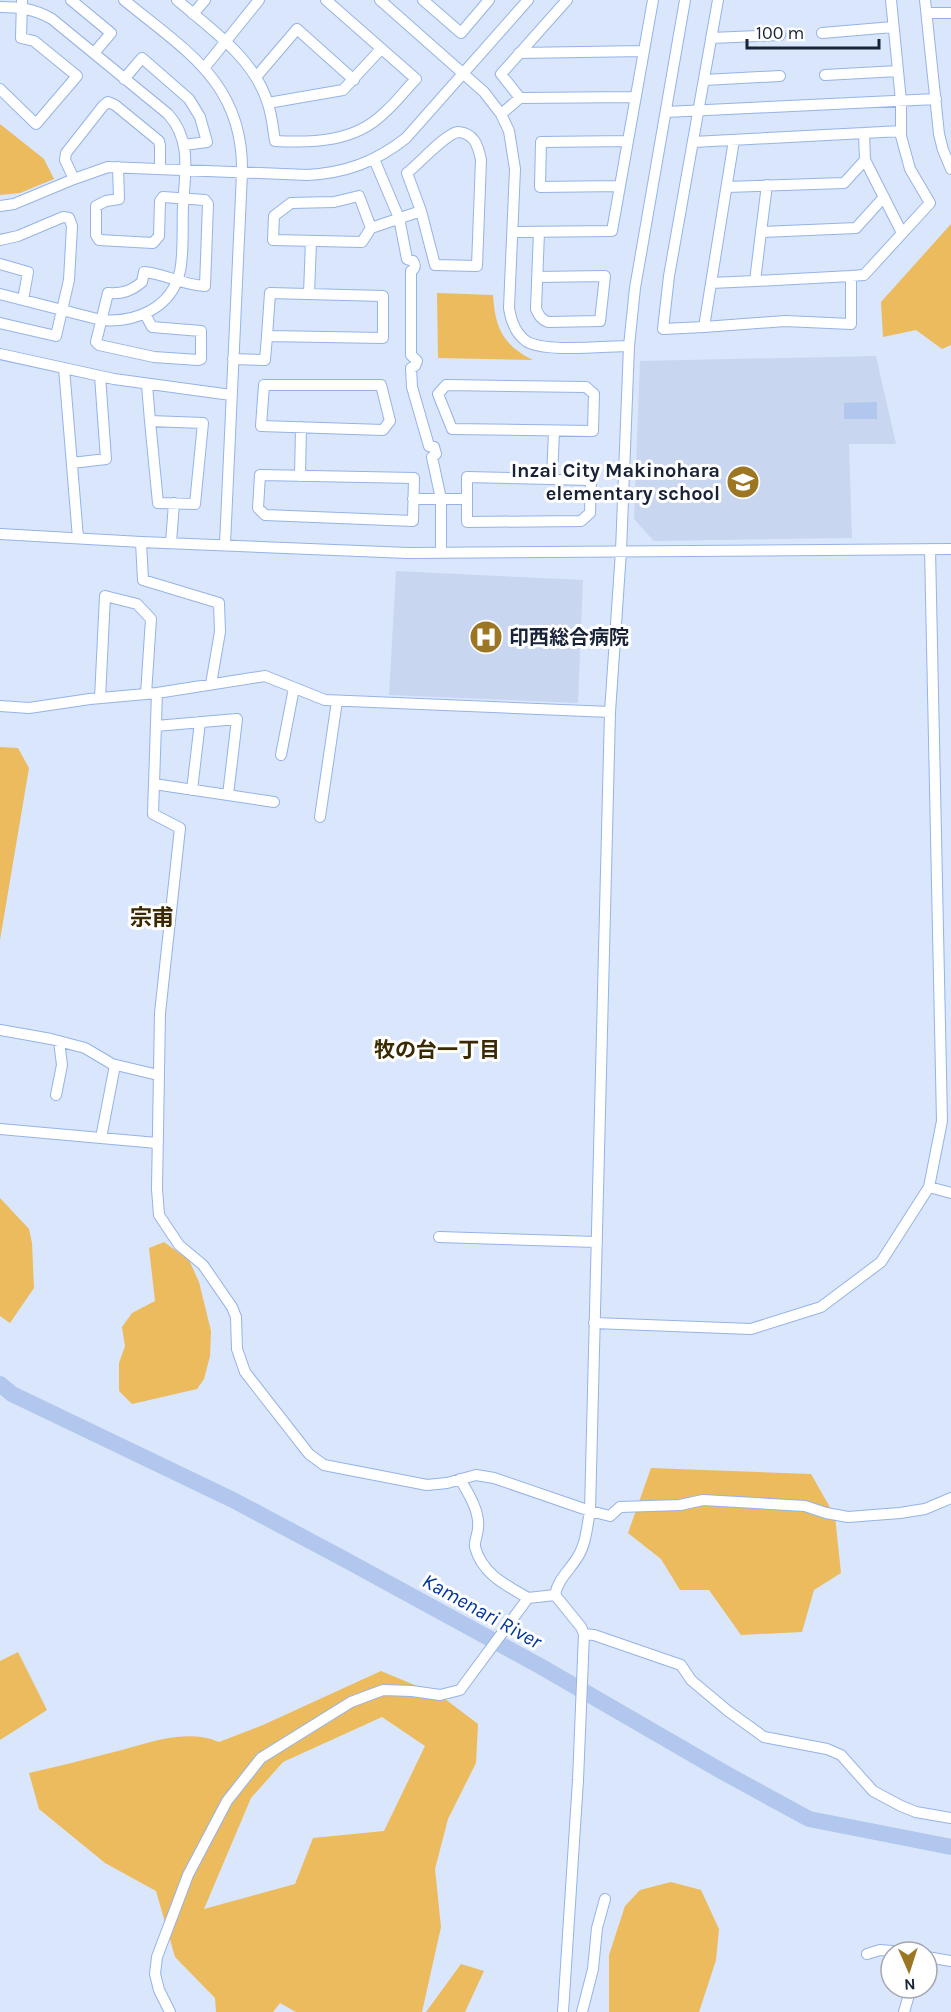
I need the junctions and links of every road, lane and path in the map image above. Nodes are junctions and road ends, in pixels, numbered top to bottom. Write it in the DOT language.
graph roads {
  1 [pos="71,0"];
  2 [pos="124,0"];
  3 [pos="177,0"];
  4 [pos="205,0"];
  5 [pos="259,0"];
  6 [pos="326,0"];
  7 [pos="380,0"];
  8 [pos="423,0"];
  9 [pos="489,0"];
  10 [pos="528,0"];
  11 [pos="567,0"];
  12 [pos="653,0"];
  13 [pos="685,0"];
  14 [pos="718,0"];
  15 [pos="891,0"];
  16 [pos="925,0"];
  17 [pos="22,4"];
  18 [pos="0,7"];
  19 [pos="927,13"];
  20 [pos="951,13"];
  21 [pos="193,14"];
  22 [pos="893,27"];
  23 [pos="822,33"];
  24 [pos="780,35"];
  25 [pos="711,38"];
  26 [pos="225,42"];
  27 [pos="381,49"];
  28 [pos="644,51"];
  29 [pos="94,54"];
  30 [pos="519,54"];
  31 [pos="205,67"];
  32 [pos="898,71"];
  33 [pos="464,73"];
  34 [pos="825,75"];
  35 [pos="780,76"];
  36 [pos="256,77"];
  37 [pos="124,79"];
  38 [pos="354,80"];
  39 [pos="704,80"];
  40 [pos="0,89"];
  41 [pos="636,97"];
  42 [pos="520,98"];
  43 [pos="936,99"];
  44 [pos="901,101"];
  45 [pos="268,103"];
  46 [pos="698,110"];
  47 [pos="666,112"];
  48 [pos="501,114"];
  49 [pos="901,131"];
  50 [pos="864,133"];
  51 [pos="734,140"];
  52 [pos="628,141"];
  53 [pos="693,142"];
  54 [pos="184,145"];
  55 [pos="374,159"];
  56 [pos="865,160"];
  57 [pos="118,167"];
  58 [pos="160,168"];
  59 [pos="951,169"];
  60 [pos="185,170"];
  61 [pos="242,172"];
  62 [pos="74,178"];
  63 [pos="767,185"];
  64 [pos="620,186"];
  65 [pos="727,187"];
  66 [pos="884,197"];
  67 [pos="184,199"];
  68 [pos="0,206"];
  69 [pos="421,211"];
  70 [pos="399,218"];
  71 [pos="370,228"];
  72 [pos="514,232"];
  73 [pos="539,232"];
  74 [pos="760,232"];
  75 [pos="902,232"];
  76 [pos="0,240"];
  77 [pos="311,241"];
  78 [pos="0,264"];
  79 [pos="851,276"];
  80 [pos="537,277"];
  81 [pos="176,280"];
  82 [pos="755,280"];
  83 [pos="711,283"];
  84 [pos="0,294"];
  85 [pos="309,294"];
  86 [pos="23,300"];
  87 [pos="63,310"];
  88 [pos="145,314"];
  89 [pos="101,320"];
  90 [pos="0,323"];
  91 [pos="704,327"];
  92 [pos="267,336"];
  93 [pos="629,346"];
  94 [pos="0,354"];
  95 [pos="233,359"];
  96 [pos="64,368"];
  97 [pos="100,376"];
  98 [pos="147,385"];
  99 [pos="231,395"];
  100 [pos="150,421"];
  101 [pos="301,428"];
  102 [pos="554,431"];
  103 [pos="72,463"];
  104 [pos="300,476"];
  105 [pos="552,479"];
  106 [pos="413,499"];
  107 [pos="441,499"];
  108 [pos="467,499"];
  109 [pos="174,503"];
  110 [pos="0,534"];
  111 [pos="78,538"];
  112 [pos="141,542"];
  113 [pos="171,543"];
  114 [pos="225,544"];
  115 [pos="930,549"];
  116 [pos="951,549"];
  117 [pos="621,550"];
  118 [pos="441,553"];
  119 [pos="211,684"];
  120 [pos="294,688"];
  121 [pos="152,694"];
  122 [pos="100,698"];
  123 [pos="337,700"];
  124 [pos="0,706"];
  125 [pos="610,712"];
  126 [pos="200,722"];
  127 [pos="156,726"];
  128 [pos="281,755"];
  129 [pos="154,784"];
  130 [pos="192,790"];
  131 [pos="228,795"];
  132 [pos="274,802"];
  133 [pos="320,817"];
  134 [pos="0,1030"];
  135 [pos="59,1041"];
  136 [pos="115,1065"];
  137 [pos="158,1075"];
  138 [pos="56,1095"];
  139 [pos="0,1129"];
  140 [pos="101,1138"];
  141 [pos="157,1143"];
  142 [pos="930,1187"];
  143 [pos="951,1193"];
  144 [pos="439,1236"];
  145 [pos="597,1242"];
  146 [pos="594,1323"];
  147 [pos="460,1479"];
  148 [pos="951,1498"];
  149 [pos="590,1511"];
  150 [pos="555,1595"];
  151 [pos="528,1598"];
  152 [pos="584,1634"];
  153 [pos="951,1818"];
  154 [pos="605,1899"];
  155 [pos="879,1950"];
  156 [pos="867,1954"];
  157 [pos="170,2012"];
  158 [pos="563,2012"];
  159 [pos="582,2012"];
  1 -- 29 [label="street"];
  2 -- 31 [label="street"];
  3 -- 21 [label="street"];
  4 -- 21 [label="street"];
  5 -- 26 [label="street"];
  6 -- 27 [label="street"];
  7 -- 33 [label="street"];
  8 -- 9 [label="street"];
  10 -- 33 [label="street"];
  11 -- 30 [label="street"];
  12 -- 28 [label="street"];
  13 -- 47 [label="street"];
  14 -- 25 [label="street"];
  15 -- 22 [label="street"];
  16 -- 19 [label="street"];
  17 -- 18 [label="street"];
  17 -- 29 [label="street"];
  17 -- 40 [label="street"];
  19 -- 20 [label="street"];
  19 -- 43 [label="street"];
  21 -- 26 [label="street"];
  22 -- 23 [label="street"];
  22 -- 32 [label="street"];
  24 -- 25 [label="street"];
  25 -- 39 [label="street"];
  26 -- 31 [label="street"];
  26 -- 36 [label="street"];
  27 -- 38 [label="street"];
  27 -- 45 [label="street"];
  28 -- 30 [label="street"];
  28 -- 41 [label="street"];
  29 -- 37 [label="street"];
  30 -- 42 [label="street"];
  31 -- 61 [label="street"];
  32 -- 34 [label="street"];
  32 -- 44 [label="street"];
  33 -- 48 [label="street"];
  33 -- 55 [label="street"];
  35 -- 39 [label="street"];
  36 -- 38 [label="street"];
  36 -- 45 [label="street"];
  37 -- 54 [label="street"];
  37 -- 54 [label="street"];
  38 -- 45 [label="street"];
  39 -- 46 [label="street"];
  41 -- 42 [label="street"];
  41 -- 52 [label="street"];
  42 -- 48 [label="street"];
  43 -- 44 [label="street"];
  43 -- 59 [label="street"];
  44 -- 46 [label="street"];
  44 -- 49 [label="street"];
  46 -- 47 [label="street"];
  46 -- 53 [label="street"];
  47 -- 93 [label="street"];
  48 -- 72 [label="street"];
  49 -- 50 [label="street"];
  49 -- 75 [label="street"];
  50 -- 51 [label="street"];
  50 -- 56 [label="street"];
  51 -- 53 [label="street"];
  51 -- 65 [label="street"];
  52 -- 64 [label="street"];
  52 -- 64 [label="street"];
  53 -- 91 [label="street"];
  54 -- 60 [label="street"];
  55 -- 61 [label="street"];
  55 -- 70 [label="street"];
  56 -- 63 [label="street"];
  56 -- 66 [label="street"];
  57 -- 58 [label="street"];
  57 -- 62 [label="street"];
  57 -- 67 [label="street"];
  58 -- 60 [label="street"];
  58 -- 62 [label="street"];
  60 -- 61 [label="street"];
  60 -- 67 [label="street"];
  61 -- 95 [label="street"];
  62 -- 68 [label="street"];
  63 -- 65 [label="street"];
  63 -- 74 [label="street"];
  64 -- 73 [label="street"];
  65 -- 83 [label="street"];
  66 -- 74 [label="street"];
  66 -- 75 [label="street"];
  67 -- 81 [label="street"];
  67 -- 81 [label="street"];
  69 -- 69 [label="street"];
  69 -- 70 [label="street"];
  70 -- 71 [label="street"];
  70 -- 107 [label="street"];
  71 -- 77 [label="street"];
  71 -- 77 [label="street"];
  72 -- 73 [label="street"];
  72 -- 93 [label="street"];
  73 -- 80 [label="street"];
  74 -- 82 [label="street"];
  75 -- 79 [label="street"];
  76 -- 87 [label="street"];
  77 -- 85 [label="street"];
  78 -- 86 [label="street"];
  79 -- 82 [label="street"];
  79 -- 91 [label="street"];
  80 -- 80 [label="street"];
  81 -- 88 [label="street"];
  81 -- 89 [label="street"];
  82 -- 83 [label="street"];
  83 -- 91 [label="street"];
  84 -- 86 [label="street"];
  85 -- 92 [label="street"];
  85 -- 92 [label="street"];
  86 -- 87 [label="street"];
  87 -- 89 [label="street"];
  87 -- 90 [label="street"];
  88 -- 89 [label="street"];
  88 -- 89 [label="street"];
  92 -- 95 [label="street"];
  93 -- 117 [label="street"];
  94 -- 96 [label="street"];
  95 -- 99 [label="street"];
  96 -- 97 [label="street"];
  96 -- 103 [label="street"];
  97 -- 98 [label="street"];
  97 -- 103 [label="street"];
  98 -- 99 [label="street"];
  98 -- 100 [label="street"];
  99 -- 114 [label="street"];
  100 -- 109 [label="street"];
  100 -- 109 [label="street"];
  101 -- 101 [label="street"];
  101 -- 104 [label="street"];
  102 -- 102 [label="street"];
  102 -- 105 [label="street"];
  103 -- 111 [label="street"];
  104 -- 106 [label="street"];
  104 -- 106 [label="street"];
  105 -- 108 [label="street"];
  105 -- 108 [label="street"];
  106 -- 107 [label="street"];
  107 -- 108 [label="street"];
  107 -- 118 [label="street"];
  109 -- 113 [label="street"];
  110 -- 111 [label="street"];
  111 -- 112 [label="street"];
  112 -- 113 [label="street"];
  112 -- 119 [label="street"];
  113 -- 114 [label="street"];
  114 -- 118 [label="street"];
  115 -- 116 [label="street"];
  115 -- 117 [label="street"];
  115 -- 142 [label="street"];
  117 -- 118 [label="street"];
  117 -- 125 [label="street"];
  119 -- 120 [label="street"];
  119 -- 121 [label="street"];
  120 -- 123 [label="street"];
  120 -- 128 [label="street"];
  121 -- 122 [label="street"];
  121 -- 122 [label="street"];
  121 -- 127 [label="street"];
  122 -- 124 [label="street"];
  123 -- 125 [label="street"];
  123 -- 133 [label="street"];
  125 -- 145 [label="street"];
  126 -- 127 [label="street"];
  126 -- 130 [label="street"];
  126 -- 131 [label="street"];
  127 -- 129 [label="street"];
  129 -- 130 [label="street"];
  129 -- 137 [label="street"];
  130 -- 131 [label="street"];
  131 -- 132 [label="street"];
  134 -- 135 [label="street"];
  135 -- 136 [label="street"];
  135 -- 138 [label="street"];
  136 -- 137 [label="street"];
  136 -- 140 [label="street"];
  137 -- 141 [label="street"];
  139 -- 140 [label="street"];
  140 -- 141 [label="street"];
  141 -- 147 [label="street"];
  142 -- 143 [label="street"];
  142 -- 146 [label="street"];
  144 -- 145 [label="street"];
  145 -- 146 [label="street"];
  146 -- 149 [label="street"];
  147 -- 149 [label="street"];
  147 -- 151 [label="street"];
  148 -- 149 [label="street"];
  149 -- 150 [label="street"];
  150 -- 151 [label="street"];
  150 -- 152 [label="street"];
  151 -- 157 [label="street"];
  152 -- 153 [label="street"];
  152 -- 158 [label="street"];
  154 -- 159 [label="street"];
  155 -- 156 [label="street"];
}
